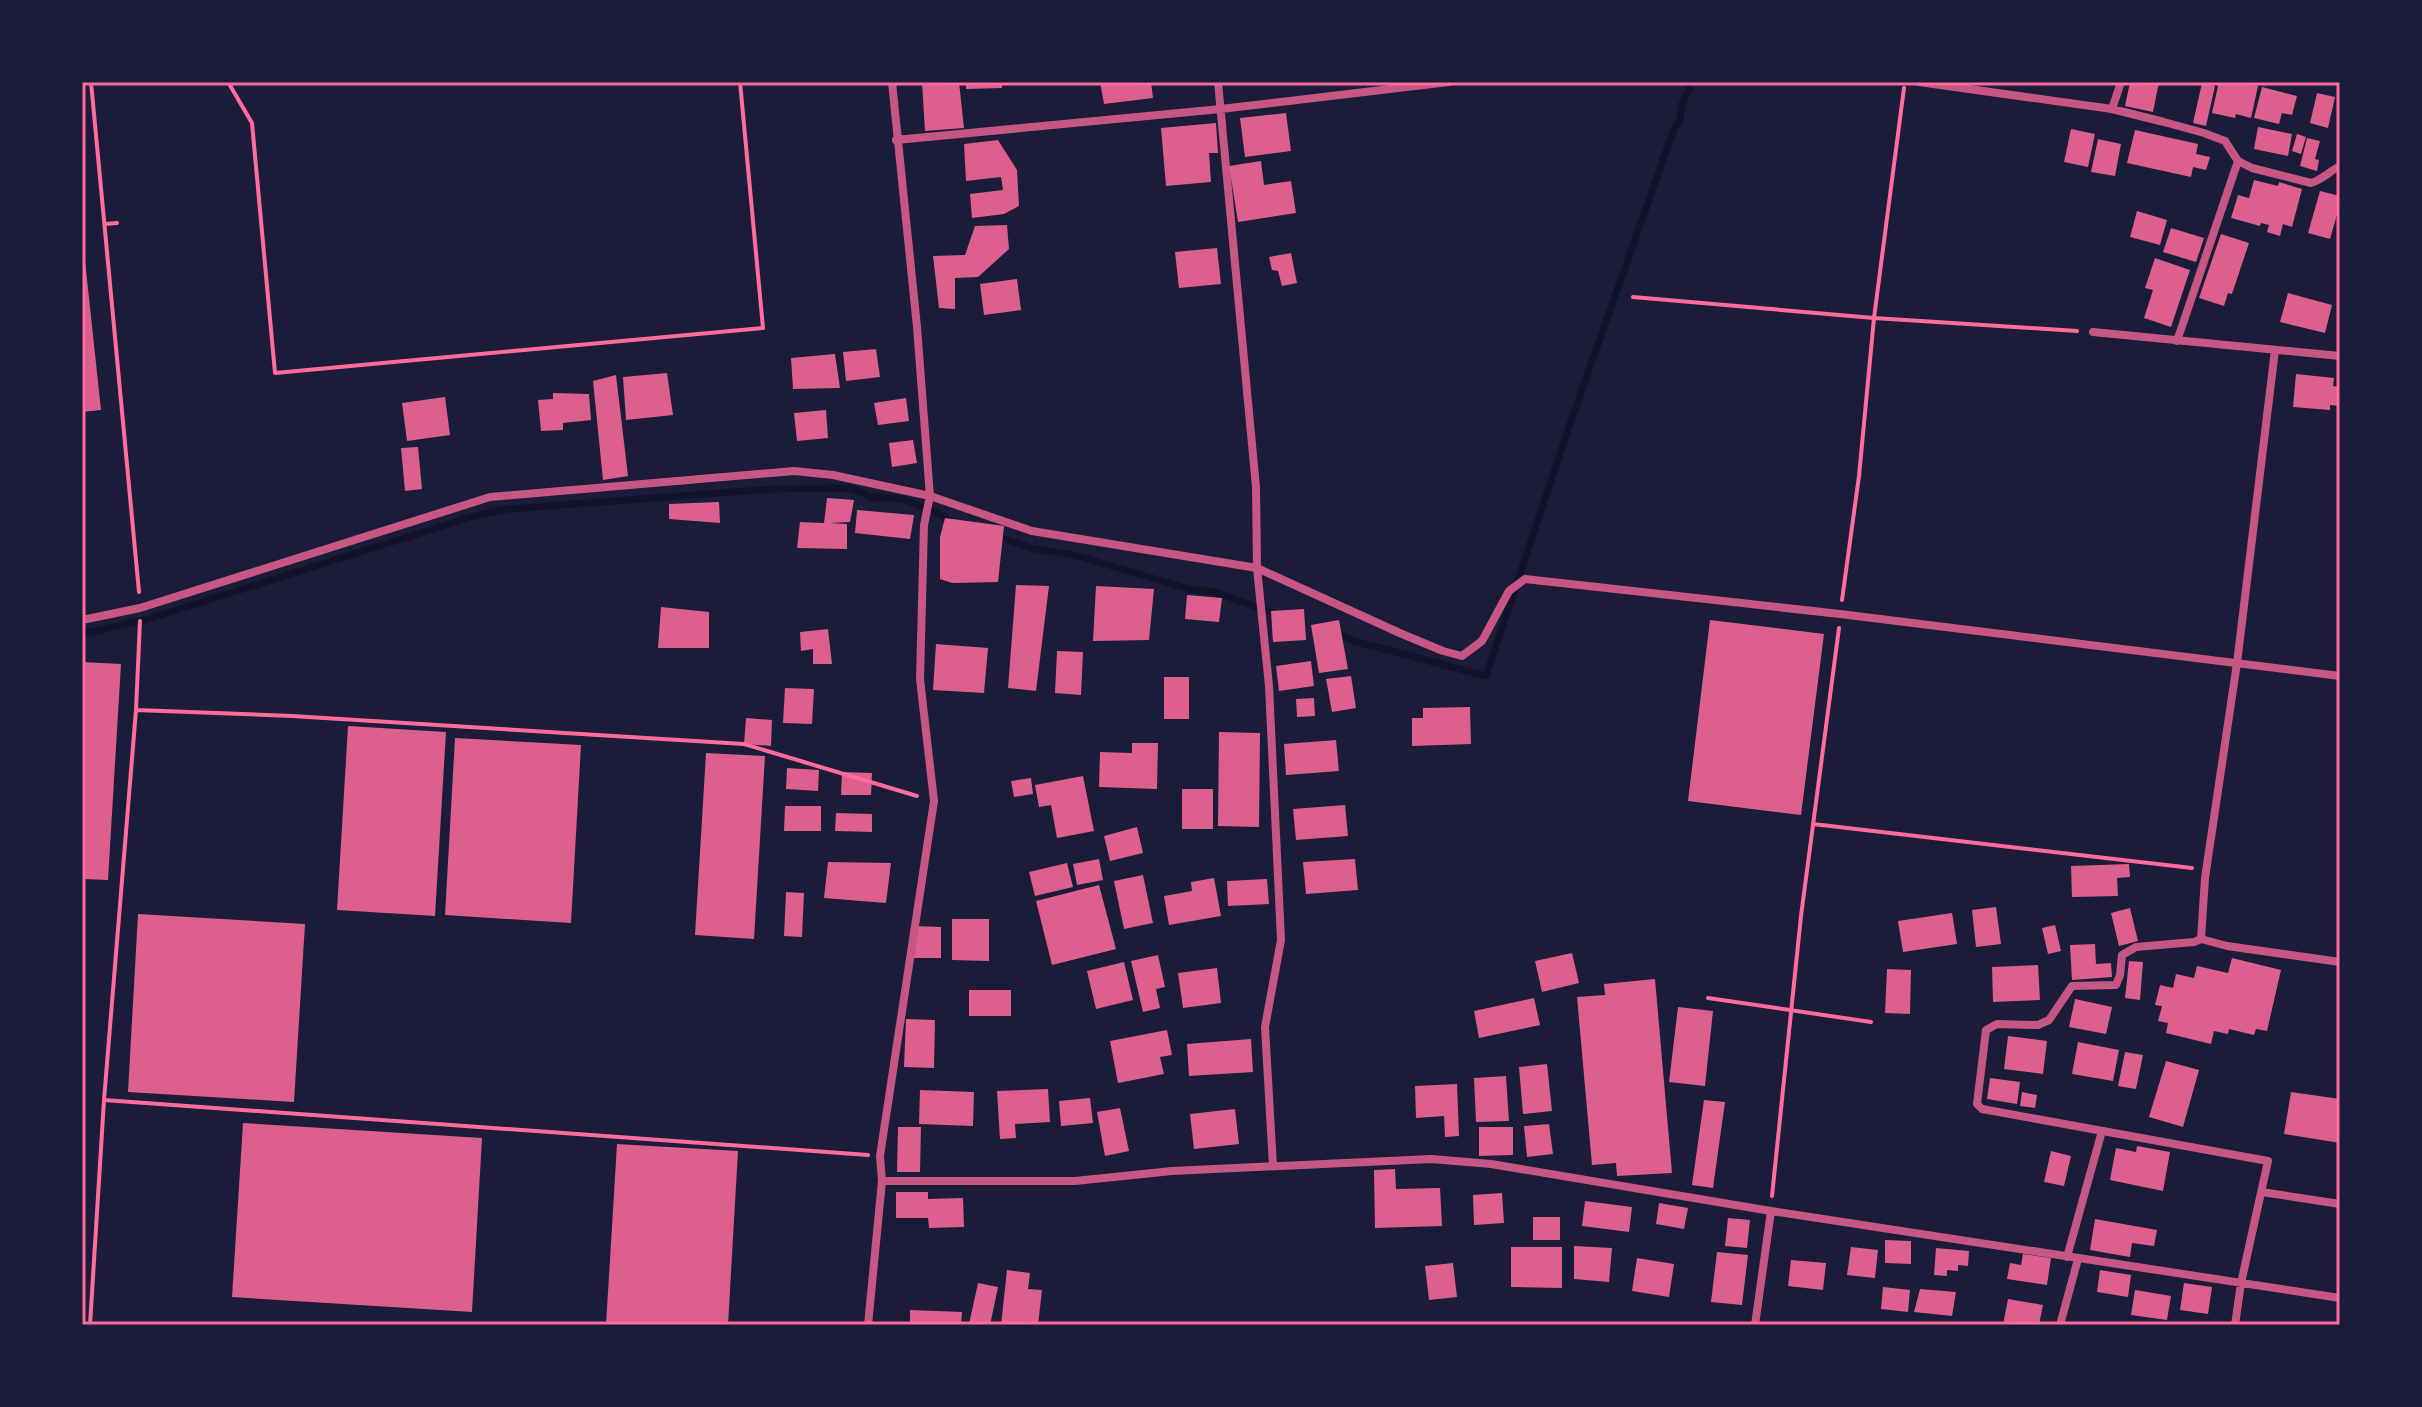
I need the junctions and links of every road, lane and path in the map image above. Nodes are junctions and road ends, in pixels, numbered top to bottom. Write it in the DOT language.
graph roads {
  1 [pos="91,82"];
  2 [pos="228,82"];
  3 [pos="740,82"];
  4 [pos="892,82"];
  5 [pos="1218,82"];
  6 [pos="1449,82"];
  7 [pos="1905,82"];
  8 [pos="1919,82"];
  9 [pos="2121,82"];
  10 [pos="1221,109"];
  11 [pos="2112,109"];
  12 [pos="896,140"];
  13 [pos="2238,161"];
  14 [pos="2340,166"];
  15 [pos="117,223"];
  16 [pos="105,224"];
  17 [pos="1633,297"];
  18 [pos="1874,318"];
  19 [pos="2093,332"];
  20 [pos="2177,341"];
  21 [pos="2275,350"];
  22 [pos="2340,356"];
  23 [pos="930,496"];
  24 [pos="1257,568"];
  25 [pos="140,608"];
  26 [pos="1840,614"];
  27 [pos="82,620"];
  28 [pos="2237,663"];
  29 [pos="2340,676"];
  30 [pos="136,710"];
  31 [pos="934,801"];
  32 [pos="1813,824"];
  33 [pos="2206,870"];
  34 [pos="2201,939"];
  35 [pos="2340,962"];
  36 [pos="1708,998"];
  37 [pos="1791,1010"];
  38 [pos="1871,1022"];
  39 [pos="104,1100"];
  40 [pos="2102,1131"];
  41 [pos="880,1156"];
  42 [pos="1273,1166"];
  43 [pos="882,1181"];
  44 [pos="2262,1192"];
  45 [pos="2340,1204"];
  46 [pos="1771,1211"];
  47 [pos="2067,1257"];
  48 [pos="2078,1259"];
  49 [pos="2241,1283"];
  50 [pos="2340,1298"];
  51 [pos="90,1325"];
  52 [pos="868,1325"];
  53 [pos="1755,1325"];
  54 [pos="2060,1325"];
  55 [pos="2235,1325"];
  1 -- 16 [label="path"];
  2 -- 3 [label="path"];
  4 -- 12 [label="street"];
  5 -- 10 [label="street"];
  6 -- 10 [label="street"];
  7 -- 18 [label="path"];
  8 -- 11 [label="street"];
  9 -- 11 [label="street"];
  10 -- 12 [label="street"];
  10 -- 24 [label="street"];
  11 -- 13 [label="street"];
  12 -- 23 [label="street"];
  13 -- 14 [label="street"];
  13 -- 20 [label="street"];
  15 -- 16 [label="path"];
  16 -- 25 [label="path"];
  17 -- 18 [label="path"];
  18 -- 19 [label="path"];
  18 -- 26 [label="path"];
  19 -- 20 [label="street"];
  20 -- 21 [label="street"];
  21 -- 22 [label="street"];
  21 -- 28 [label="street"];
  23 -- 24 [label="street"];
  23 -- 25 [label="street"];
  23 -- 31 [label="street"];
  24 -- 26 [label="street"];
  24 -- 42 [label="street"];
  25 -- 27 [label="street"];
  25 -- 30 [label="path"];
  26 -- 28 [label="street"];
  26 -- 32 [label="path"];
  28 -- 29 [label="street"];
  28 -- 33 [label="street"];
  30 -- 31 [label="path"];
  30 -- 39 [label="path"];
  31 -- 41 [label="street"];
  32 -- 33 [label="path"];
  32 -- 37 [label="path"];
  33 -- 34 [label="street"];
  34 -- 35 [label="street"];
  34 -- 40 [label="street"];
  36 -- 37 [label="path"];
  37 -- 38 [label="path"];
  37 -- 46 [label="path"];
  39 -- 41 [label="path"];
  39 -- 51 [label="path"];
  40 -- 44 [label="street"];
  40 -- 47 [label="street"];
  41 -- 43 [label="street"];
  42 -- 43 [label="street"];
  42 -- 46 [label="street"];
  43 -- 52 [label="street"];
  44 -- 45 [label="street"];
  44 -- 49 [label="street"];
  46 -- 47 [label="street"];
  46 -- 53 [label="street"];
  47 -- 48 [label="street"];
  48 -- 49 [label="street"];
  48 -- 54 [label="street"];
  49 -- 50 [label="street"];
  49 -- 55 [label="street"];
}
